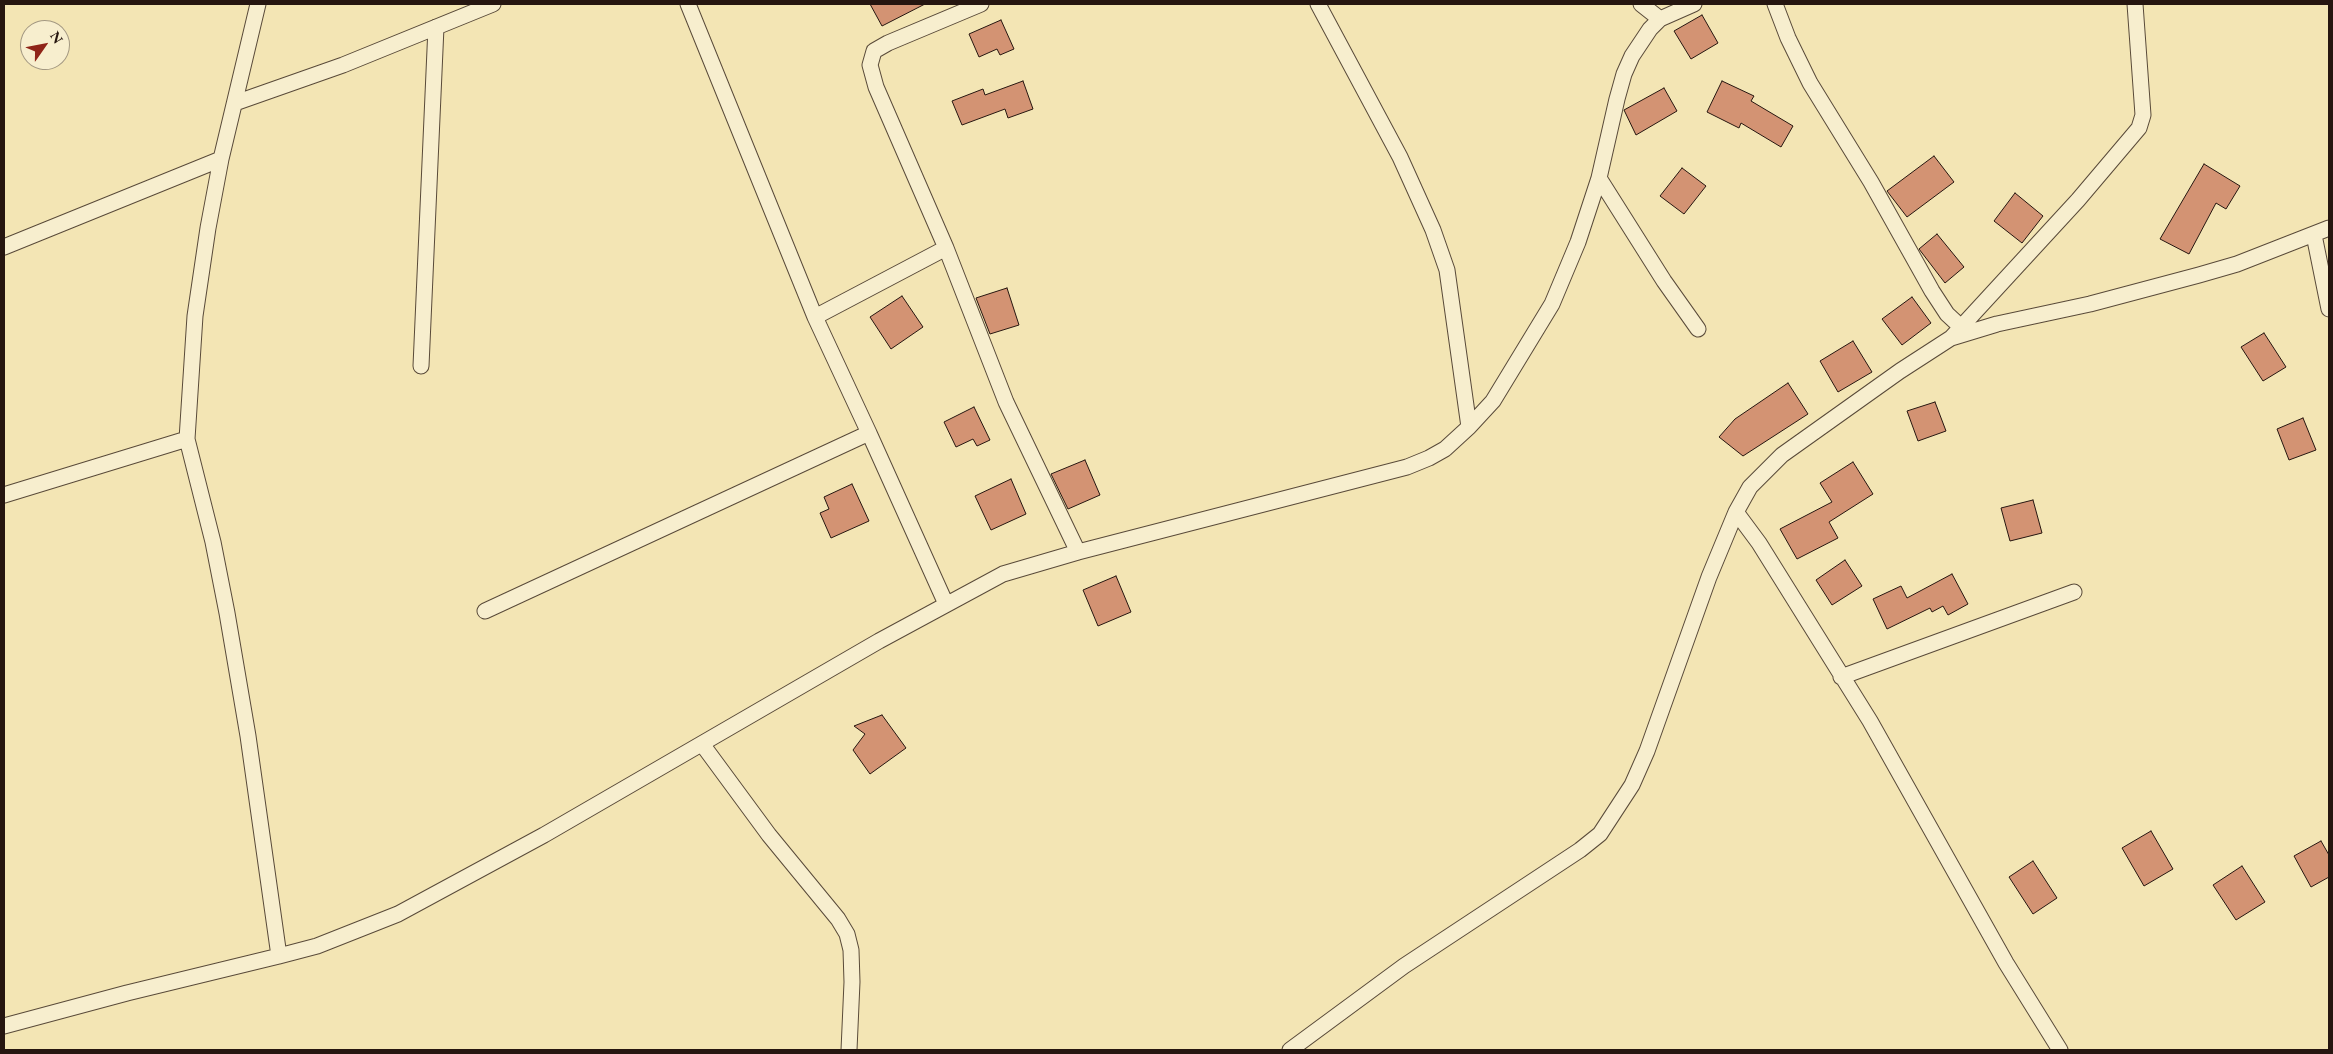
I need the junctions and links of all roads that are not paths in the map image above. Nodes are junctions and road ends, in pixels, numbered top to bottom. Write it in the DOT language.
graph roads {
  1 [pos="258,4"];
  2 [pos="493,4"];
  3 [pos="688,4"];
  4 [pos="981,4"];
  5 [pos="1318,4"];
  6 [pos="1642,4"];
  7 [pos="1694,4"];
  8 [pos="1775,4"];
  9 [pos="2135,4"];
  10 [pos="1660,19"];
  11 [pos="436,27"];
  12 [pos="235,103"];
  13 [pos="221,159"];
  14 [pos="1600,178"];
  15 [pos="2329,228"];
  16 [pos="2314,235"];
  17 [pos="4,247"];
  18 [pos="946,248"];
  19 [pos="2329,308"];
  20 [pos="815,317"];
  21 [pos="1698,329"];
  22 [pos="1956,333"];
  23 [pos="421,366"];
  24 [pos="1469,427"];
  25 [pos="870,433"];
  26 [pos="188,439"];
  27 [pos="4,494"];
  28 [pos="1736,512"];
  29 [pos="1078,552"];
  30 [pos="2074,592"];
  31 [pos="946,604"];
  32 [pos="485,611"];
  33 [pos="1841,677"];
  34 [pos="702,744"];
  35 [pos="279,956"];
  36 [pos="4,1026"];
  37 [pos="849,1050"];
  38 [pos="1290,1050"];
  39 [pos="2060,1050"];
  1 -- 12 [label="street"];
  2 -- 11 [label="street"];
  3 -- 20 [label="street"];
  4 -- 18 [label="street"];
  5 -- 24 [label="street"];
  6 -- 10 [label="street"];
  7 -- 10 [label="street"];
  8 -- 22 [label="street"];
  9 -- 22 [label="street"];
  10 -- 14 [label="street"];
  11 -- 12 [label="street"];
  11 -- 23 [label="street"];
  12 -- 13 [label="street"];
  13 -- 17 [label="street"];
  13 -- 26 [label="street"];
  14 -- 21 [label="street"];
  14 -- 24 [label="street"];
  15 -- 16 [label="street"];
  16 -- 19 [label="street"];
  16 -- 22 [label="street"];
  18 -- 20 [label="street"];
  18 -- 29 [label="street"];
  20 -- 25 [label="street"];
  22 -- 28 [label="street"];
  24 -- 29 [label="street"];
  25 -- 31 [label="street"];
  25 -- 32 [label="street"];
  26 -- 27 [label="street"];
  26 -- 35 [label="street"];
  28 -- 33 [label="street"];
  28 -- 38 [label="street"];
  29 -- 31 [label="street"];
  30 -- 33 [label="street"];
  31 -- 34 [label="street"];
  33 -- 39 [label="street"];
  34 -- 35 [label="street"];
  34 -- 37 [label="street"];
  35 -- 36 [label="street"];
}
